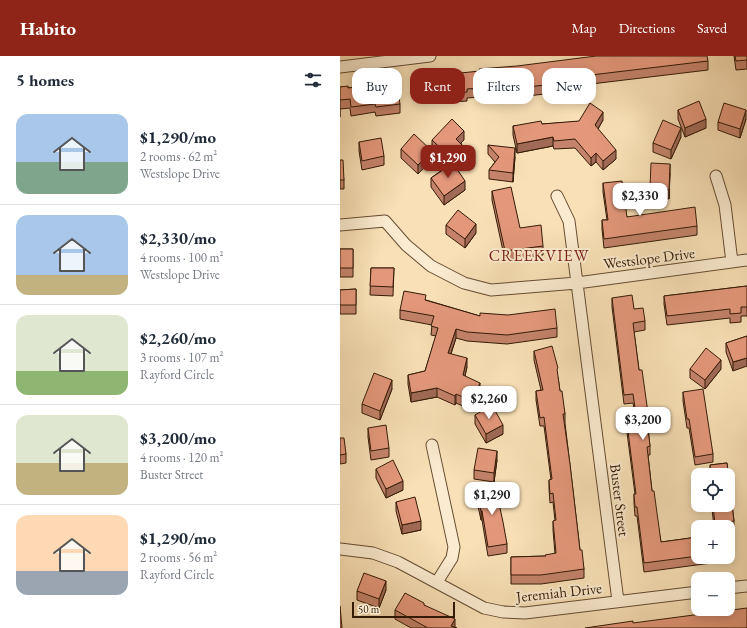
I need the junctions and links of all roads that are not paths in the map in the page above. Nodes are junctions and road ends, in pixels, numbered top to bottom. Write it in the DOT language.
graph roads {
  1 [pos="430,56"];
  2 [pos="346,63"];
  3 [pos="716,176"];
  4 [pos="556,196"];
  5 [pos="340,225"];
  6 [pos="747,260"];
  7 [pos="732,262"];
  8 [pos="577,283"];
  9 [pos="432,444"];
  10 [pos="340,549"];
  11 [pos="437,582"];
  12 [pos="747,586"];
  13 [pos="735,587"];
  14 [pos="691,593"];
  15 [pos="618,601"];
  1 -- 2 [label="street"];
  3 -- 7 [label="street"];
  4 -- 8 [label="street, Buster Street"];
  5 -- 8 [label="street, Westslope Drive"];
  6 -- 7 [label="street, Westslope Drive"];
  7 -- 8 [label="street, Westslope Drive"];
  8 -- 15 [label="street, Buster Street"];
  9 -- 11 [label="street"];
  10 -- 11 [label="street, Jeremiah Drive"];
  11 -- 15 [label="street, Jeremiah Drive"];
  12 -- 13 [label="street"];
  14 -- 15 [label="street, Jeremiah Drive"];
}
